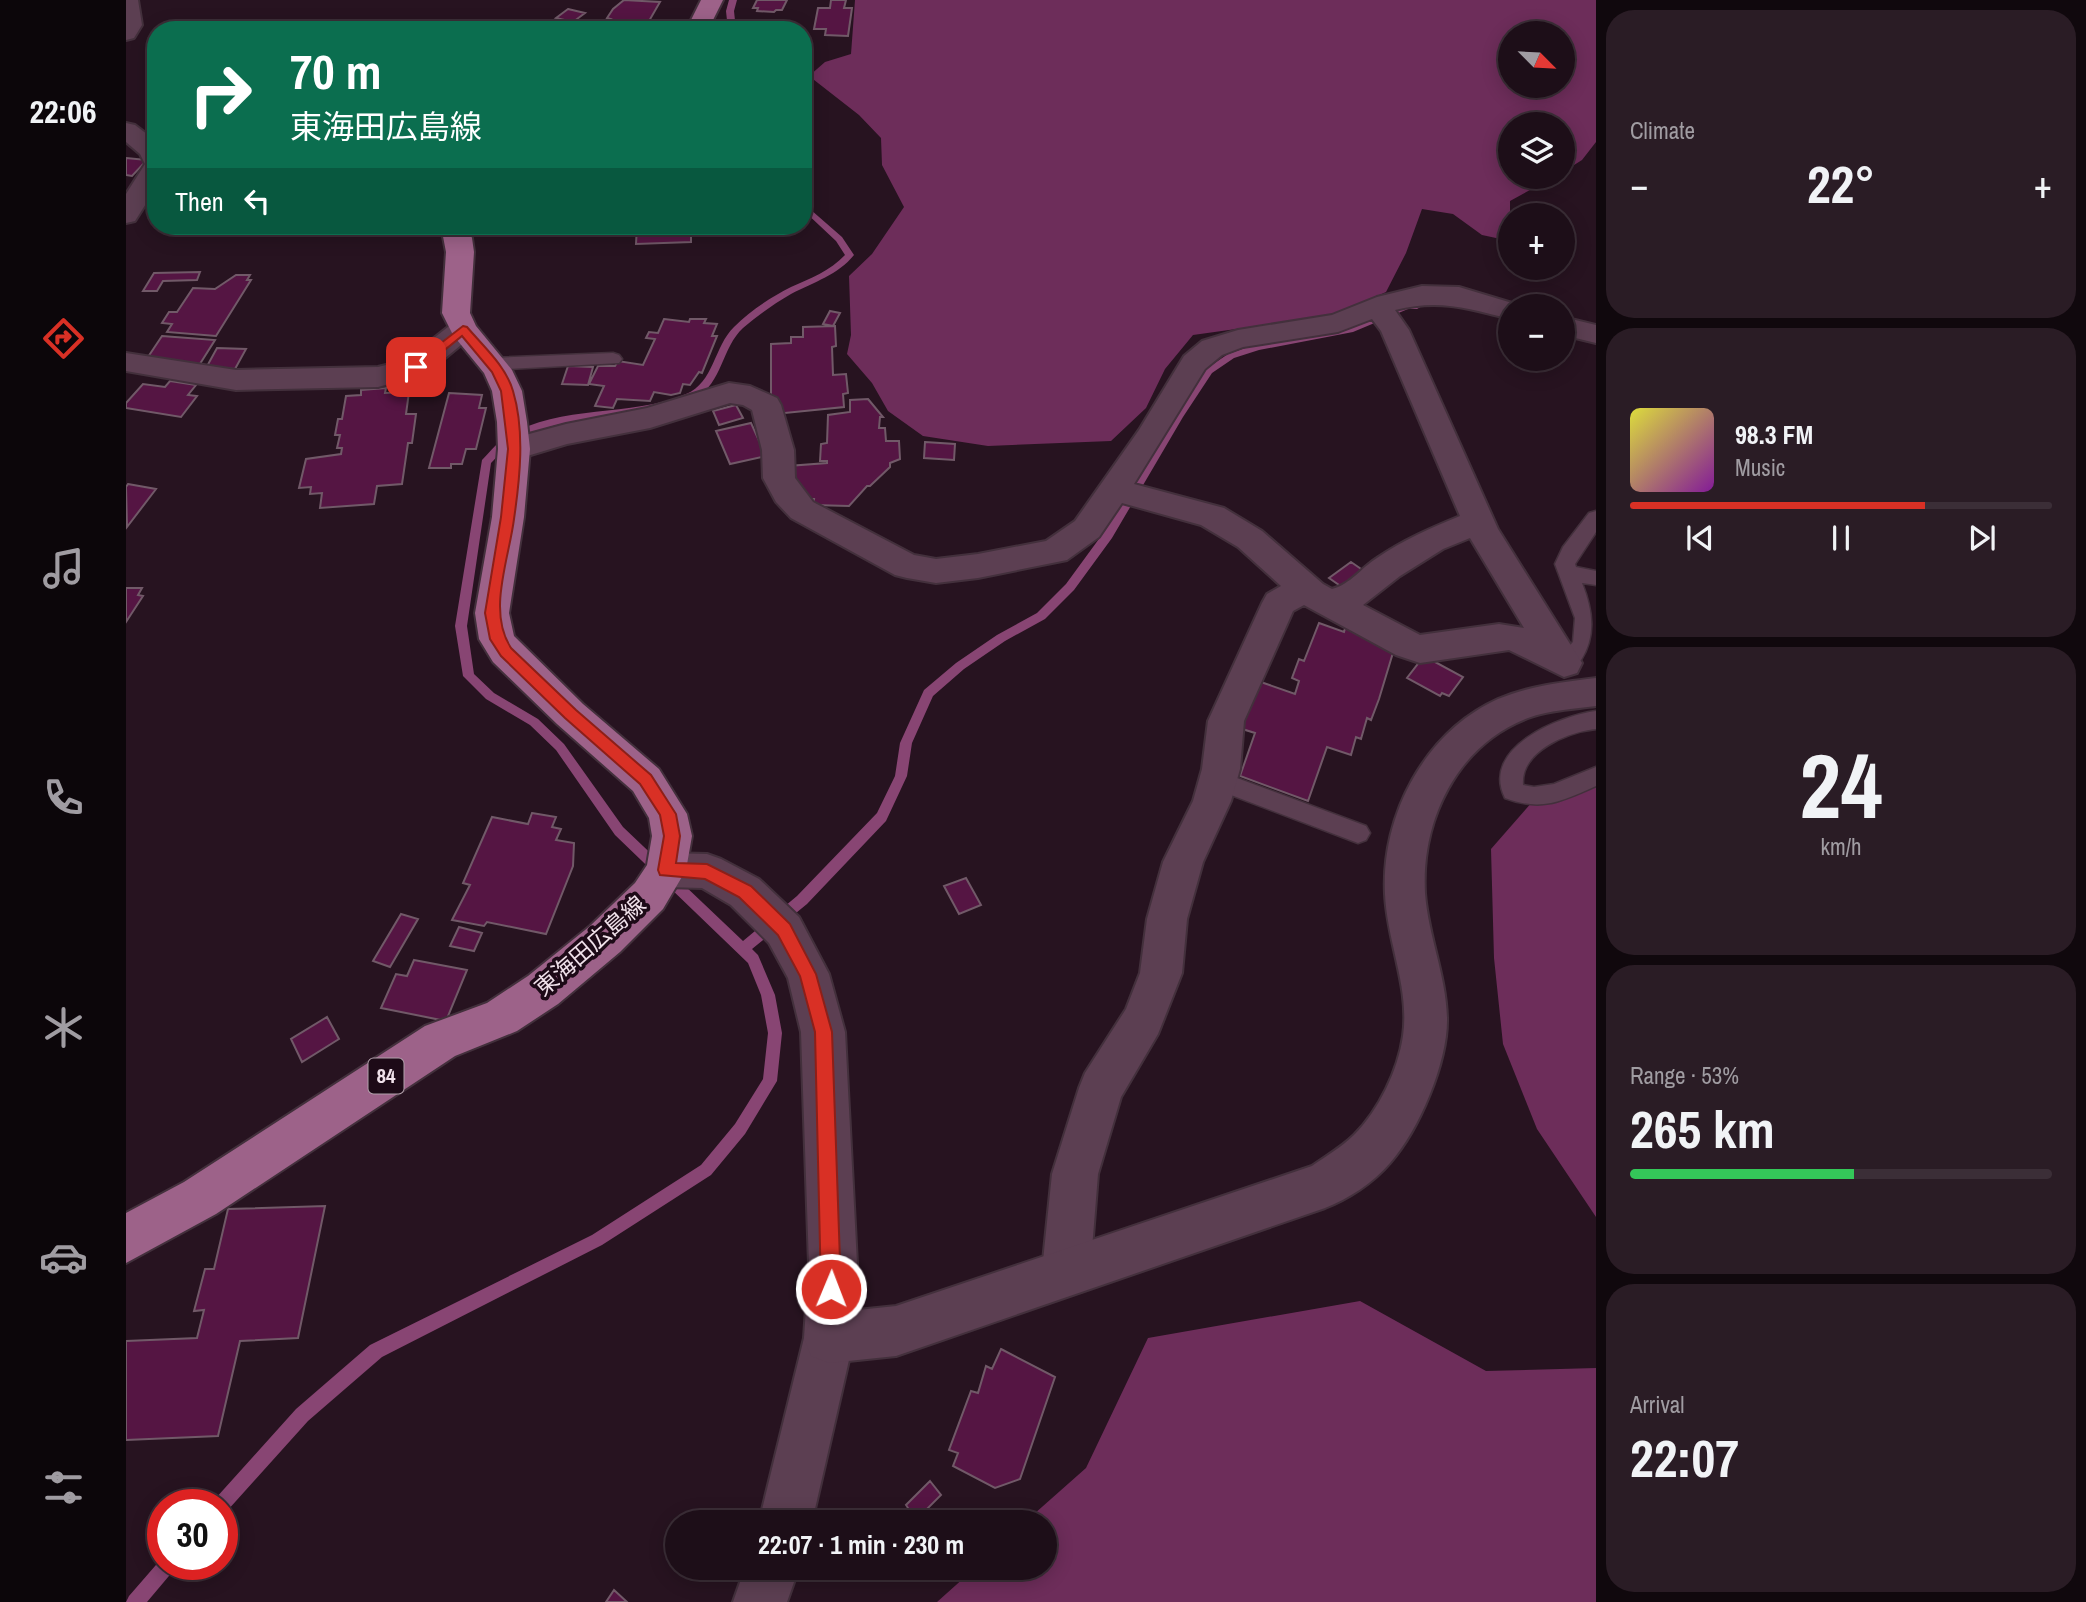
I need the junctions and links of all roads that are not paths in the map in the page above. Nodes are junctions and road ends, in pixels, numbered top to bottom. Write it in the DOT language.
graph roads {
  1 [pos="127,0"];
  2 [pos="712,0"];
  3 [pos="702,21"];
  4 [pos="126,33"];
  5 [pos="126,130"];
  6 [pos="147,147"];
  7 [pos="147,182"];
  8 [pos="126,215"];
  9 [pos="458,235"];
  10 [pos="1378,307"];
  11 [pos="1498,307"];
  12 [pos="463,329"];
  13 [pos="1575,329"];
  14 [pos="1596,334"];
  15 [pos="612,359"];
  16 [pos="126,362"];
  17 [pos="492,364"];
  18 [pos="513,440"];
  19 [pos="1114,490"];
  20 [pos="1596,519"];
  21 [pos="1479,521"];
  22 [pos="1568,573"];
  23 [pos="1596,578"];
  24 [pos="1317,595"];
  25 [pos="1585,692"];
  26 [pos="1596,776"];
  27 [pos="1218,780"];
  28 [pos="1358,833"];
  29 [pos="666,870"];
  30 [pos="126,1239"];
  31 [pos="1063,1273"];
  32 [pos="829,1338"];
  33 [pos="789,1510"];
  34 [pos="768,1580"];
  35 [pos="760,1602"];
  1 -- 4 [label="street"];
  2 -- 3 [label="main road"];
  5 -- 6 [label="street"];
  7 -- 8 [label="street"];
  9 -- 12 [label="main road, 東海田広島線 / 84"];
  10 -- 11 [label="street"];
  10 -- 19 [label="street"];
  10 -- 21 [label="street"];
  12 -- 16 [label="street"];
  12 -- 17 [label="main road, 東海田広島線 / 84"];
  13 -- 14 [label="street"];
  15 -- 17 [label="lane"];
  17 -- 18 [label="main road, 東海田広島線 / 84"];
  18 -- 19 [label="street"];
  18 -- 29 [label="main road, 東海田広島線 / 84"];
  19 -- 24 [label="street"];
  20 -- 22 [label="lane"];
  21 -- 24 [label="street"];
  21 -- 25 [label="street"];
  22 -- 23 [label="lane"];
  22 -- 25 [label="lane"];
  24 -- 25 [label="street"];
  24 -- 27 [label="street"];
  25 -- 26 [label="lane"];
  25 -- 31 [label="street"];
  27 -- 28 [label="lane"];
  27 -- 31 [label="street"];
  29 -- 30 [label="main road, 東海田広島線 / 84"];
  29 -- 32 [label="street"];
  31 -- 32 [label="street"];
  32 -- 33 [label="street"];
  34 -- 35 [label="street"];
}
